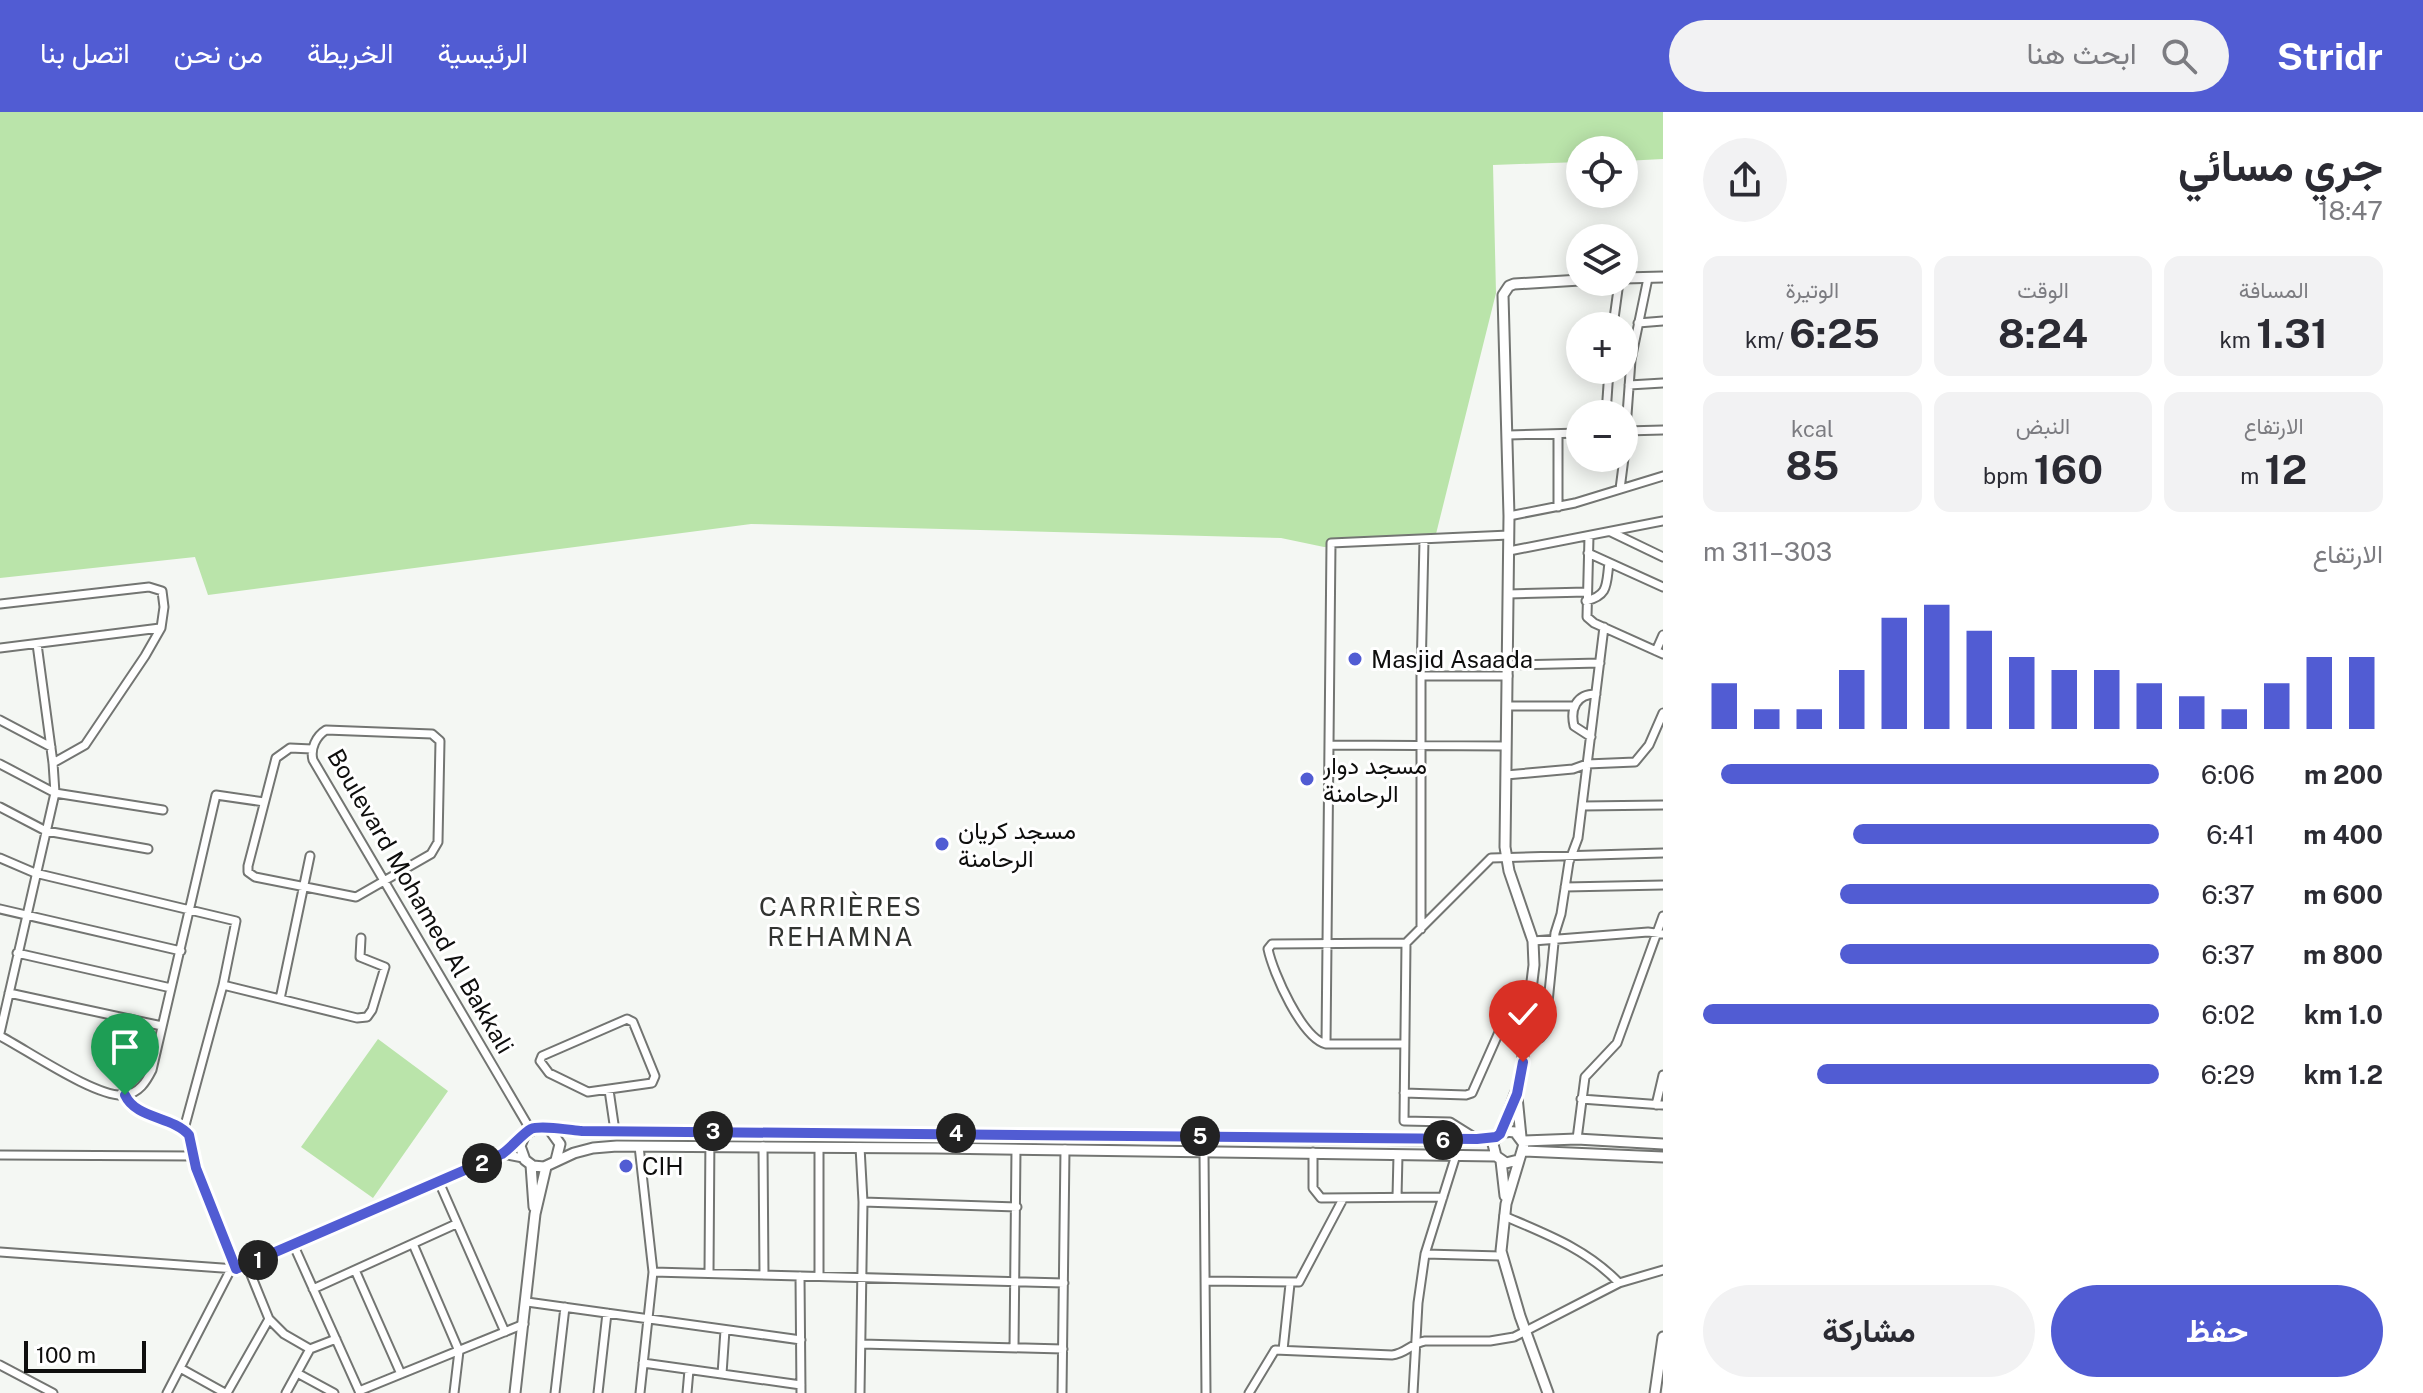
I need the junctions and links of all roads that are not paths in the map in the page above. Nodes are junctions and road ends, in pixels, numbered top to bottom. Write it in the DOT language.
graph roads {
  1 [pos="1663,277"];
  2 [pos="1638,278"];
  3 [pos="1648,278"];
  4 [pos="1566,281"];
  5 [pos="1663,321"];
  6 [pos="1638,323"];
  7 [pos="1663,383"];
  8 [pos="1629,385"];
  9 [pos="1628,400"];
  10 [pos="1663,430"];
  11 [pos="1638,431"];
  12 [pos="1558,434"];
  13 [pos="1566,434"];
  14 [pos="1508,435"];
  15 [pos="1622,472"];
  16 [pos="1663,476"];
  17 [pos="1620,489"];
  18 [pos="1558,507"];
  19 [pos="1509,516"];
  20 [pos="1663,521"];
  21 [pos="1611,532"];
  22 [pos="1509,535"];
  23 [pos="1589,536"];
  24 [pos="1424,540"];
  25 [pos="1509,551"];
  26 [pos="1588,553"];
  27 [pos="1663,557"];
  28 [pos="1609,563"];
  29 [pos="1663,587"];
  30 [pos="1587,592"];
  31 [pos="1508,594"];
  32 [pos="1586,601"];
  33 [pos="0,604"];
  34 [pos="1604,627"];
  35 [pos="161,628"];
  36 [pos="1663,635"];
  37 [pos="37,644"];
  38 [pos="0,648"];
  39 [pos="1660,652"];
  40 [pos="1600,663"];
  41 [pos="1508,670"];
  42 [pos="1421,676"];
  43 [pos="1596,694"];
  44 [pos="1507,706"];
  45 [pos="1574,706"];
  46 [pos="1663,713"];
  47 [pos="0,720"];
  48 [pos="1591,737"];
  49 [pos="1329,745"];
  50 [pos="1420,746"];
  51 [pos="1506,746"];
  52 [pos="51,748"];
  53 [pos="312,749"];
  54 [pos="53,763"];
  55 [pos="0,764"];
  56 [pos="1587,764"];
  57 [pos="1506,775"];
  58 [pos="55,793"];
  59 [pos="264,802"];
  60 [pos="1663,805"];
  61 [pos="1583,806"];
  62 [pos="0,807"];
  63 [pos="163,810"];
  64 [pos="46,831"];
  65 [pos="148,849"];
  66 [pos="1663,853"];
  67 [pos="1571,855"];
  68 [pos="310,856"];
  69 [pos="1505,856"];
  70 [pos="0,858"];
  71 [pos="35,873"];
  72 [pos="385,882"];
  73 [pos="1663,885"];
  74 [pos="304,887"];
  75 [pos="1565,887"];
  76 [pos="0,909"];
  77 [pos="190,909"];
  78 [pos="1663,916"];
  79 [pos="25,917"];
  80 [pos="1421,929"];
  81 [pos="1660,934"];
  82 [pos="361,938"];
  83 [pos="1554,939"];
  84 [pos="1533,941"];
  85 [pos="1327,943"];
  86 [pos="1406,943"];
  87 [pos="181,951"];
  88 [pos="17,953"];
  89 [pos="223,985"];
  90 [pos="171,988"];
  91 [pos="1531,991"];
  92 [pos="9,993"];
  93 [pos="280,999"];
  94 [pos="162,1026"];
  95 [pos="0,1035"];
  96 [pos="1527,1038"];
  97 [pos="1326,1044"];
  98 [pos="1404,1044"];
  99 [pos="1663,1075"];
  100 [pos="609,1090"];
  101 [pos="1404,1093"];
  102 [pos="1517,1094"];
  103 [pos="125,1095"];
  104 [pos="1581,1099"];
  105 [pos="1659,1105"];
  106 [pos="184,1129"];
  107 [pos="530,1129"];
  108 [pos="550,1130"];
  109 [pos="615,1131"];
  110 [pos="710,1131"];
  111 [pos="1498,1135"];
  112 [pos="1477,1139"];
  113 [pos="1577,1139"];
  114 [pos="521,1140"];
  115 [pos="1663,1144"];
  116 [pos="639,1146"];
  117 [pos="709,1146"];
  118 [pos="763,1146"];
  119 [pos="819,1147"];
  120 [pos="860,1147"];
  121 [pos="1521,1147"];
  122 [pos="1016,1149"];
  123 [pos="1065,1149"];
  124 [pos="1204,1152"];
  125 [pos="1313,1152"];
  126 [pos="502,1154"];
  127 [pos="0,1155"];
  128 [pos="1398,1155"];
  129 [pos="1456,1155"];
  130 [pos="193,1156"];
  131 [pos="1663,1157"];
  132 [pos="1498,1158"];
  133 [pos="527,1162"];
  134 [pos="550,1165"];
  135 [pos="439,1182"];
  136 [pos="1397,1197"];
  137 [pos="1443,1197"];
  138 [pos="1343,1199"];
  139 [pos="863,1202"];
  140 [pos="1506,1204"];
  141 [pos="1017,1207"];
  142 [pos="535,1214"];
  143 [pos="1504,1216"];
  144 [pos="456,1224"];
  145 [pos="413,1244"];
  146 [pos="294,1246"];
  147 [pos="0,1252"];
  148 [pos="1425,1254"];
  149 [pos="1501,1256"];
  150 [pos="247,1265"];
  151 [pos="234,1269"];
  152 [pos="355,1270"];
  153 [pos="1663,1270"];
  154 [pos="653,1272"];
  155 [pos="709,1273"];
  156 [pos="764,1275"];
  157 [pos="800,1276"];
  158 [pos="819,1276"];
  159 [pos="862,1278"];
  160 [pos="1205,1281"];
  161 [pos="1015,1282"];
  162 [pos="1064,1283"];
  163 [pos="1619,1283"];
  164 [pos="1290,1284"];
  165 [pos="313,1289"];
  166 [pos="527,1302"];
  167 [pos="565,1307"];
  168 [pos="607,1313"];
  169 [pos="269,1319"];
  170 [pos="649,1319"];
  171 [pos="524,1324"];
  172 [pos="725,1330"];
  173 [pos="505,1332"];
  174 [pos="1527,1332"];
  175 [pos="1663,1337"];
  176 [pos="336,1339"];
  177 [pos="801,1340"];
  178 [pos="1415,1343"];
  179 [pos="861,1344"];
  180 [pos="1014,1348"];
  181 [pos="310,1349"];
  182 [pos="1063,1349"];
  183 [pos="1283,1350"];
  184 [pos="459,1351"];
  185 [pos="643,1363"];
  186 [pos="0,1365"];
  187 [pos="180,1368"];
  188 [pos="689,1370"];
  189 [pos="297,1373"];
  190 [pos="401,1374"];
  191 [pos="722,1374"];
  192 [pos="801,1389"];
  193 [pos="360,1392"];
  194 [pos="53,1393"];
  195 [pos="167,1393"];
  196 [pos="226,1393"];
  197 [pos="286,1393"];
  198 [pos="334,1393"];
  199 [pos="454,1393"];
  200 [pos="515,1393"];
  201 [pos="555,1393"];
  202 [pos="598,1393"];
  203 [pos="640,1393"];
  204 [pos="687,1393"];
  205 [pos="860,1393"];
  206 [pos="1062,1393"];
  207 [pos="1206,1393"];
  208 [pos="1249,1393"];
  209 [pos="1413,1393"];
  210 [pos="1548,1393"];
  211 [pos="1655,1393"];
  1 -- 3 [label="street"];
  2 -- 3 [label="street"];
  3 -- 6 [label="street"];
  4 -- 14 [label="street"];
  5 -- 6 [label="street"];
  7 -- 8 [label="street"];
  8 -- 9 [label="street"];
  10 -- 11 [label="street"];
  12 -- 13 [label="street"];
  12 -- 14 [label="street"];
  12 -- 18 [label="street"];
  14 -- 19 [label="street"];
  15 -- 17 [label="street"];
  16 -- 17 [label="street"];
  17 -- 18 [label="street"];
  18 -- 19 [label="street"];
  19 -- 22 [label="street"];
  20 -- 21 [label="street"];
  21 -- 23 [label="street"];
  21 -- 27 [label="street"];
  22 -- 24 [label="street"];
  22 -- 25 [label="street"];
  23 -- 25 [label="street"];
  23 -- 26 [label="street"];
  24 -- 42 [label="street"];
  24 -- 49 [label="street"];
  25 -- 31 [label="street"];
  26 -- 28 [label="street"];
  26 -- 30 [label="street"];
  28 -- 29 [label="street"];
  28 -- 32 [label="street"];
  30 -- 31 [label="street"];
  30 -- 32 [label="street"];
  31 -- 41 [label="street"];
  32 -- 34 [label="street"];
  33 -- 35 [label="street"];
  34 -- 39 [label="street"];
  34 -- 40 [label="street"];
  35 -- 37 [label="street"];
  35 -- 54 [label="street"];
  36 -- 39 [label="street"];
  37 -- 38 [label="street"];
  37 -- 52 [label="street"];
  40 -- 41 [label="street"];
  40 -- 43 [label="street"];
  41 -- 42 [label="street"];
  41 -- 44 [label="street"];
  42 -- 50 [label="street"];
  43 -- 45 [label="street"];
  43 -- 48 [label="street"];
  44 -- 45 [label="street"];
  44 -- 51 [label="street"];
  45 -- 48 [label="street"];
  46 -- 56 [label="street"];
  47 -- 52 [label="street"];
  48 -- 56 [label="street"];
  49 -- 50 [label="street"];
  49 -- 85 [label="street"];
  50 -- 51 [label="street"];
  50 -- 80 [label="street"];
  51 -- 57 [label="street"];
  52 -- 54 [label="street"];
  53 -- 59 [label="street"];
  53 -- 72 [label="street, Boulevard Mohamed Al Bakkali"];
  53 -- 72 [label="street, Boulevard Mohamed Al Bakkali"];
  54 -- 58 [label="street"];
  55 -- 58 [label="street"];
  56 -- 57 [label="street"];
  56 -- 61 [label="street"];
  57 -- 69 [label="street"];
  58 -- 63 [label="street"];
  58 -- 64 [label="street"];
  59 -- 74 [label="street"];
  59 -- 77 [label="street"];
  60 -- 61 [label="street"];
  61 -- 67 [label="street"];
  62 -- 64 [label="street"];
  64 -- 65 [label="street"];
  64 -- 71 [label="street"];
  66 -- 67 [label="street"];
  67 -- 69 [label="street"];
  67 -- 75 [label="street"];
  68 -- 74 [label="street"];
  69 -- 80 [label="street"];
  69 -- 84 [label="street"];
  70 -- 71 [label="street"];
  71 -- 77 [label="street"];
  71 -- 79 [label="street"];
  72 -- 74 [label="street"];
  72 -- 107 [label="street, Boulevard Mohamed Al Bakkali"];
  73 -- 75 [label="street"];
  74 -- 93 [label="street"];
  75 -- 83 [label="street"];
  76 -- 79 [label="street"];
  77 -- 87 [label="street"];
  77 -- 89 [label="street"];
  78 -- 81 [label="street"];
  79 -- 87 [label="street"];
  79 -- 88 [label="street"];
  80 -- 86 [label="street"];
  81 -- 83 [label="street"];
  81 -- 104 [label="street"];
  82 -- 93 [label="street"];
  83 -- 84 [label="street"];
  83 -- 96 [label="street"];
  84 -- 91 [label="street"];
  85 -- 86 [label="street"];
  85 -- 97 [label="street"];
  85 -- 97 [label="street"];
  86 -- 98 [label="street"];
  87 -- 90 [label="street"];
  88 -- 90 [label="street"];
  88 -- 92 [label="street"];
  89 -- 93 [label="street"];
  89 -- 106 [label="street"];
  90 -- 94 [label="street"];
  91 -- 96 [label="street"];
  91 -- 101 [label="street"];
  92 -- 94 [label="street"];
  92 -- 95 [label="street"];
  94 -- 103 [label="street"];
  95 -- 103 [label="street"];
  96 -- 102 [label="street"];
  97 -- 98 [label="street"];
  98 -- 101 [label="street"];
  99 -- 105 [label="street"];
  100 -- 100 [label="street"];
  100 -- 109 [label="street"];
  101 -- 112 [label="street"];
  102 -- 111 [label="street"];
  102 -- 121 [label="street"];
  103 -- 106 [label="street"];
  104 -- 105 [label="street"];
  104 -- 113 [label="street"];
  106 -- 130 [label="street"];
  107 -- 108 [label="street"];
  107 -- 114 [label="street"];
  108 -- 109 [label="street"];
  108 -- 134 [label="street"];
  109 -- 110 [label="street"];
  110 -- 112 [label="street"];
  110 -- 117 [label="street"];
  111 -- 112 [label="street"];
  111 -- 121 [label="street"];
  111 -- 132 [label="street"];
  113 -- 115 [label="street"];
  113 -- 121 [label="street"];
  114 -- 126 [label="street"];
  114 -- 133 [label="street"];
  116 -- 117 [label="street"];
  116 -- 134 [label="street"];
  116 -- 154 [label="street"];
  117 -- 118 [label="street"];
  117 -- 155 [label="street"];
  118 -- 119 [label="street"];
  118 -- 156 [label="street"];
  119 -- 120 [label="street"];
  119 -- 158 [label="street"];
  120 -- 122 [label="street"];
  120 -- 139 [label="street"];
  121 -- 131 [label="street"];
  121 -- 132 [label="street"];
  121 -- 140 [label="street"];
  122 -- 123 [label="street"];
  122 -- 141 [label="street"];
  123 -- 124 [label="street"];
  123 -- 162 [label="street"];
  124 -- 125 [label="street"];
  124 -- 160 [label="street"];
  125 -- 128 [label="street"];
  125 -- 138 [label="street"];
  126 -- 133 [label="street"];
  126 -- 135 [label="street"];
  127 -- 130 [label="street"];
  128 -- 129 [label="street"];
  128 -- 136 [label="street"];
  129 -- 132 [label="street"];
  129 -- 137 [label="street"];
  130 -- 151 [label="street"];
  132 -- 140 [label="street"];
  133 -- 134 [label="street"];
  133 -- 142 [label="street"];
  134 -- 142 [label="street"];
  135 -- 144 [label="street"];
  135 -- 146 [label="street"];
  136 -- 137 [label="street"];
  136 -- 138 [label="street"];
  137 -- 148 [label="street"];
  138 -- 164 [label="street"];
  139 -- 141 [label="street"];
  139 -- 159 [label="street"];
  140 -- 143 [label="street"];
  141 -- 161 [label="street"];
  142 -- 166 [label="street"];
  143 -- 149 [label="street"];
  143 -- 163 [label="street"];
  144 -- 145 [label="street"];
  144 -- 173 [label="street"];
  145 -- 152 [label="street"];
  145 -- 184 [label="street"];
  146 -- 150 [label="street"];
  146 -- 165 [label="street"];
  147 -- 151 [label="street"];
  148 -- 149 [label="street"];
  148 -- 178 [label="street"];
  149 -- 174 [label="street"];
  150 -- 151 [label="street"];
  150 -- 169 [label="street"];
  151 -- 187 [label="street"];
  152 -- 165 [label="street"];
  152 -- 190 [label="street"];
  153 -- 163 [label="street"];
  154 -- 155 [label="street"];
  154 -- 170 [label="street"];
  155 -- 156 [label="street"];
  156 -- 157 [label="street"];
  157 -- 158 [label="street"];
  157 -- 177 [label="street"];
  158 -- 159 [label="street"];
  159 -- 161 [label="street"];
  159 -- 179 [label="street"];
  160 -- 164 [label="street"];
  160 -- 207 [label="street"];
  161 -- 162 [label="street"];
  161 -- 180 [label="street"];
  162 -- 182 [label="street"];
  163 -- 174 [label="street"];
  164 -- 183 [label="street"];
  165 -- 176 [label="street"];
  166 -- 167 [label="street"];
  166 -- 171 [label="street"];
  167 -- 168 [label="street"];
  167 -- 201 [label="street"];
  168 -- 170 [label="street"];
  168 -- 202 [label="street"];
  169 -- 181 [label="street"];
  169 -- 196 [label="street"];
  170 -- 172 [label="street"];
  170 -- 185 [label="street"];
  171 -- 173 [label="street"];
  171 -- 200 [label="street"];
  172 -- 177 [label="street"];
  172 -- 191 [label="street"];
  173 -- 184 [label="street"];
  174 -- 178 [label="street"];
  174 -- 210 [label="street"];
  175 -- 211 [label="street"];
  176 -- 181 [label="street"];
  176 -- 193 [label="street"];
  177 -- 192 [label="street"];
  178 -- 183 [label="street"];
  178 -- 209 [label="street"];
  179 -- 180 [label="street"];
  179 -- 205 [label="street"];
  180 -- 182 [label="street"];
  181 -- 189 [label="street"];
  182 -- 206 [label="street"];
  183 -- 208 [label="street"];
  184 -- 190 [label="street"];
  184 -- 199 [label="street"];
  185 -- 188 [label="street"];
  185 -- 203 [label="street"];
  186 -- 194 [label="street"];
  187 -- 195 [label="street"];
  187 -- 196 [label="street"];
  188 -- 191 [label="street"];
  188 -- 204 [label="street"];
  189 -- 197 [label="street"];
  189 -- 198 [label="street"];
  190 -- 193 [label="street"];
  191 -- 192 [label="street"];
}
